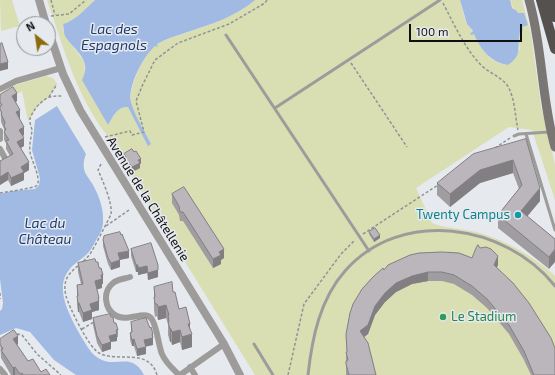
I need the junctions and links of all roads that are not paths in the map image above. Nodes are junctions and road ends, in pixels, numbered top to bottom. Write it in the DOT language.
graph roads {
  1 [pos="39,0"];
  2 [pos="440,0"];
  3 [pos="529,0"];
  4 [pos="541,0"];
  5 [pos="550,0"];
  6 [pos="44,16"];
  7 [pos="555,17"];
  8 [pos="226,35"];
  9 [pos="555,50"];
  10 [pos="56,53"];
  11 [pos="61,68"];
  12 [pos="0,89"];
  13 [pos="275,108"];
  14 [pos="0,131"];
  15 [pos="553,132"];
  16 [pos="526,134"];
  17 [pos="514,136"];
  18 [pos="0,139"];
  19 [pos="555,147"];
  20 [pos="0,149"];
  21 [pos="6,160"];
  22 [pos="555,230"];
  23 [pos="369,251"];
  24 [pos="130,277"];
  25 [pos="555,286"];
  26 [pos="224,344"];
  27 [pos="254,344"];
  28 [pos="190,367"];
  29 [pos="0,369"];
  30 [pos="5,375"];
  31 [pos="180,375"];
  32 [pos="195,375"];
  33 [pos="240,375"];
  34 [pos="273,375"];
  35 [pos="308,375"];
  1 -- 6 [label="street"];
  2 -- 13 [label="lane"];
  3 -- 15 [label="main road"];
  4 -- 9 [label="highway"];
  5 -- 7 [label="highway"];
  8 -- 13 [label="lane"];
  10 -- 11 [label="street, Avenue de la Châtellenie"];
  11 -- 12 [label="street"];
  11 -- 26 [label="street, Avenue de la Châtellenie"];
  13 -- 23 [label="lane"];
  14 -- 18 [label="street"];
  15 -- 16 [label="lane"];
  15 -- 19 [label="main road"];
  16 -- 17 [label="lane"];
  16 -- 22 [label="lane"];
  20 -- 21 [label="street"];
  23 -- 25 [label="lane"];
  23 -- 35 [label="lane"];
  24 -- 31 [label="street"];
  26 -- 28 [label="street"];
  26 -- 33 [label="street, Avenue de la Châtellenie"];
  27 -- 34 [label="lane"];
  28 -- 31 [label="street"];
  28 -- 32 [label="street"];
  29 -- 30 [label="street"];
}
